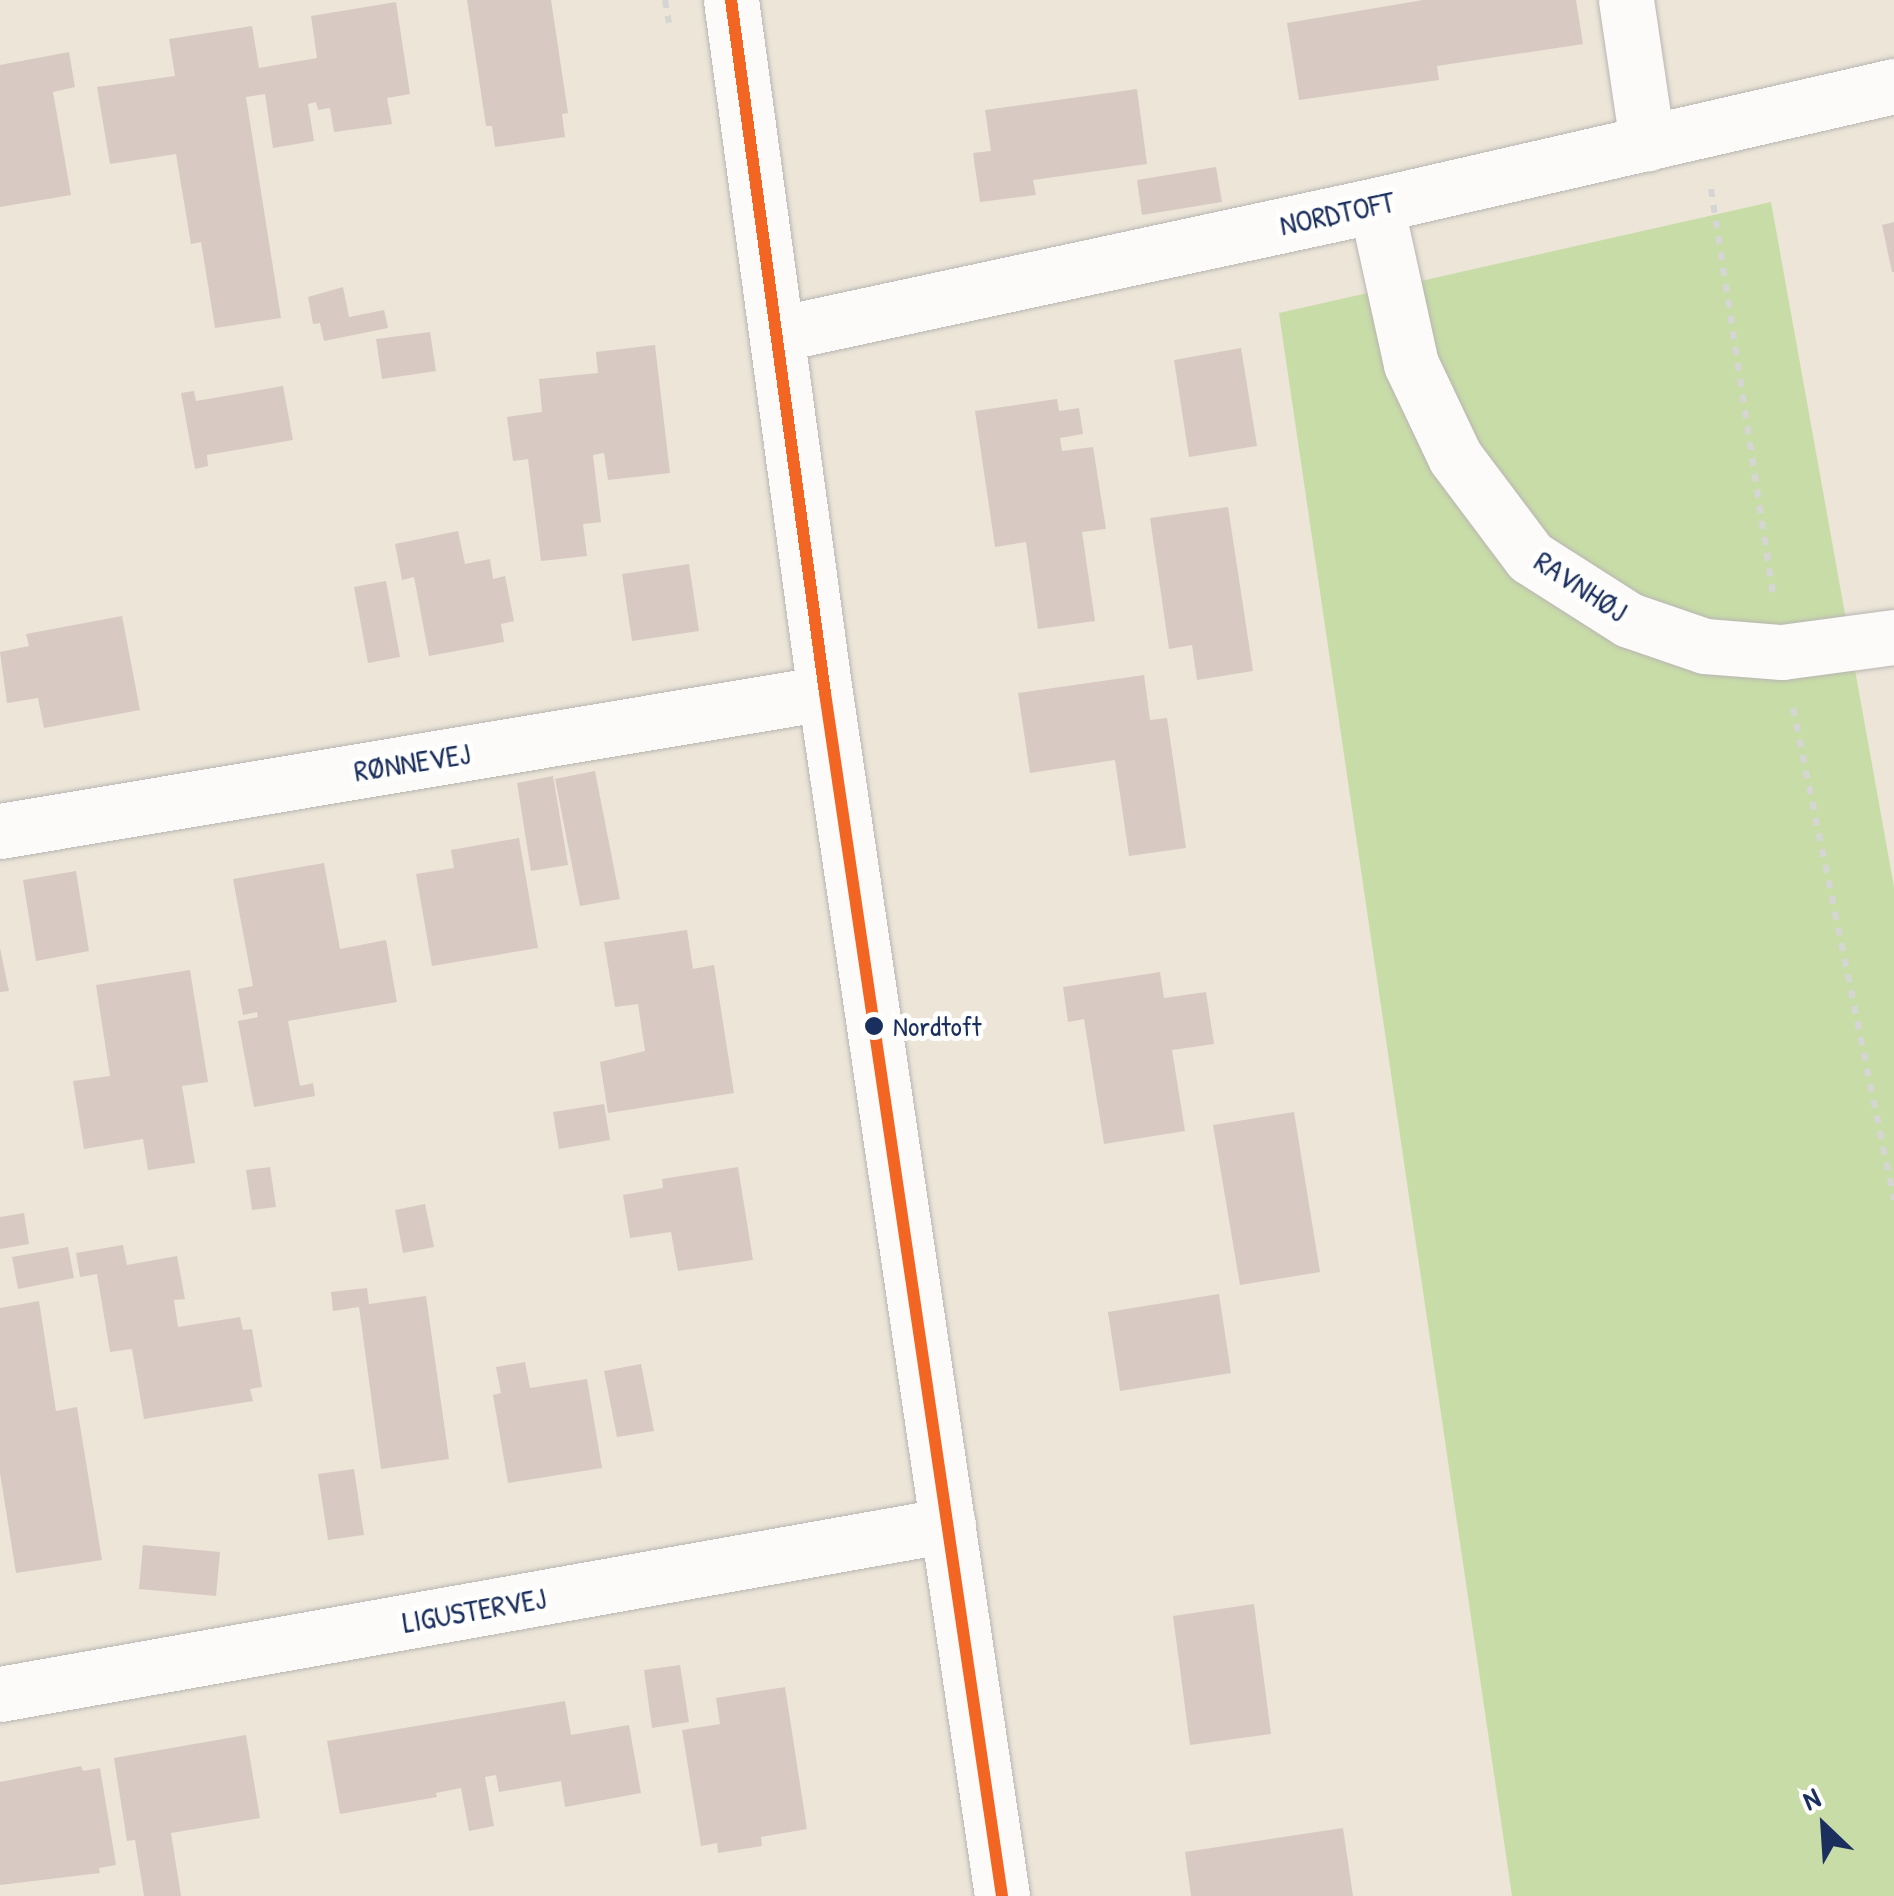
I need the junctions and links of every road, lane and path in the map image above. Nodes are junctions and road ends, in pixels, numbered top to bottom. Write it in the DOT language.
graph roads {
  1 [pos="730,0"];
  2 [pos="1626,0"];
  3 [pos="1894,86"];
  4 [pos="1646,143"];
  5 [pos="1376,205"];
  6 [pos="778,334"];
  7 [pos="1894,637"];
  8 [pos="824,693"];
  9 [pos="0,830"];
  10 [pos="948,1525"];
  11 [pos="0,1694"];
  12 [pos="1002,1896"];
  1 -- 6 [label="street"];
  2 -- 4 [label="street"];
  3 -- 4 [label="street, NORDTOFT"];
  4 -- 5 [label="street, NORDTOFT"];
  5 -- 6 [label="street, NORDTOFT"];
  5 -- 7 [label="street, RAVNHØJ"];
  6 -- 8 [label="street"];
  8 -- 9 [label="street, RØNNEVEJ"];
  8 -- 10 [label="street"];
  10 -- 11 [label="street, LIGUSTERVEJ"];
  10 -- 12 [label="street"];
}
